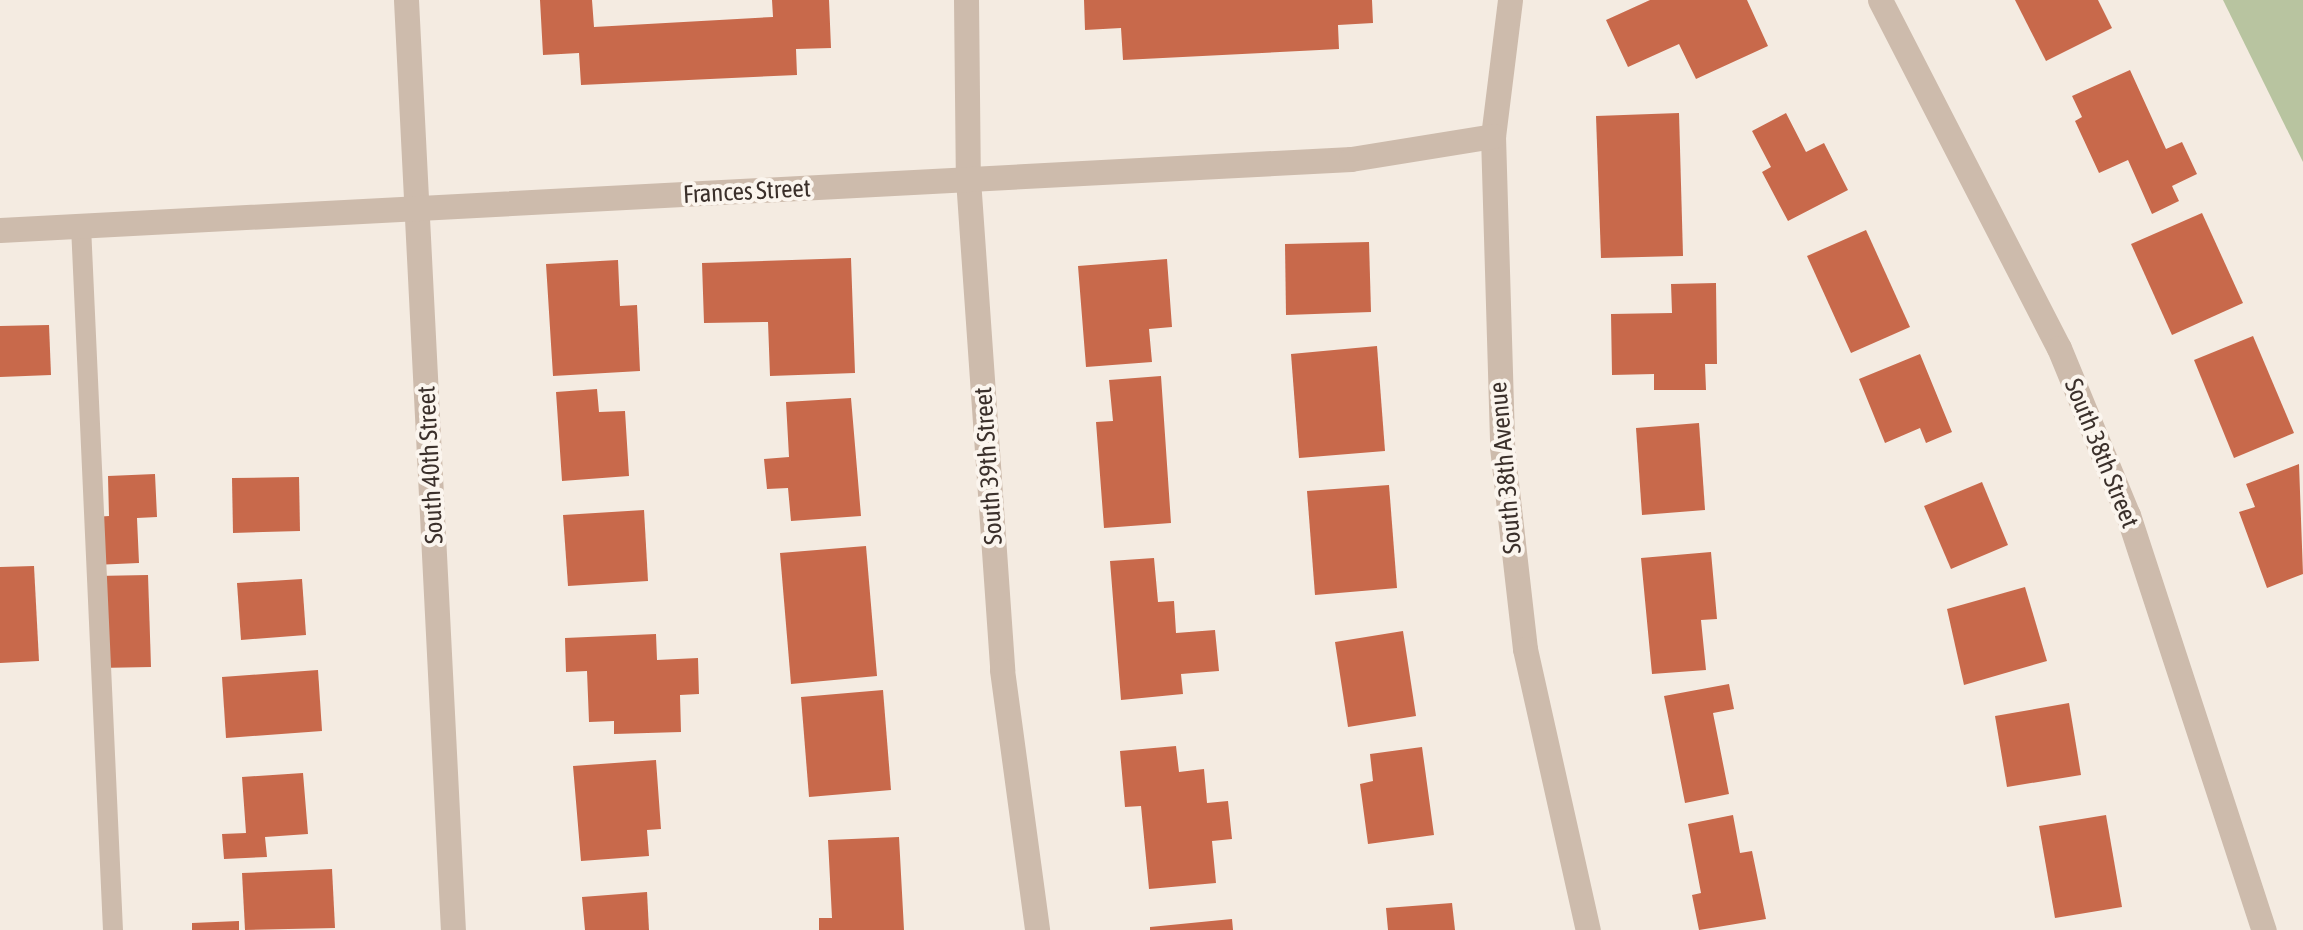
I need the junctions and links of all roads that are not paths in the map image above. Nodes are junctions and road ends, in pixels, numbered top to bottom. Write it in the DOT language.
graph roads {
  1 [pos="406,0"];
  2 [pos="966,0"];
  3 [pos="1510,0"];
  4 [pos="1880,0"];
  5 [pos="1493,136"];
  6 [pos="968,179"];
  7 [pos="417,208"];
  8 [pos="81,226"];
  9 [pos="0,230"];
  10 [pos="113,930"];
  11 [pos="454,930"];
  12 [pos="1037,930"];
  13 [pos="1588,930"];
  14 [pos="2264,930"];
  1 -- 7 [label="street, South 40th Street"];
  2 -- 6 [label="street, South 39th Street"];
  3 -- 5 [label="street, South 38th Avenue"];
  4 -- 14 [label="street, South 38th Street"];
  5 -- 6 [label="street, Frances Street"];
  5 -- 13 [label="street, South 38th Avenue"];
  6 -- 7 [label="street, Frances Street"];
  6 -- 12 [label="street, South 39th Street"];
  7 -- 8 [label="street, Frances Street"];
  7 -- 11 [label="street, South 40th Street"];
  8 -- 9 [label="street, Frances Street"];
  8 -- 10 [label="lane"];
}
